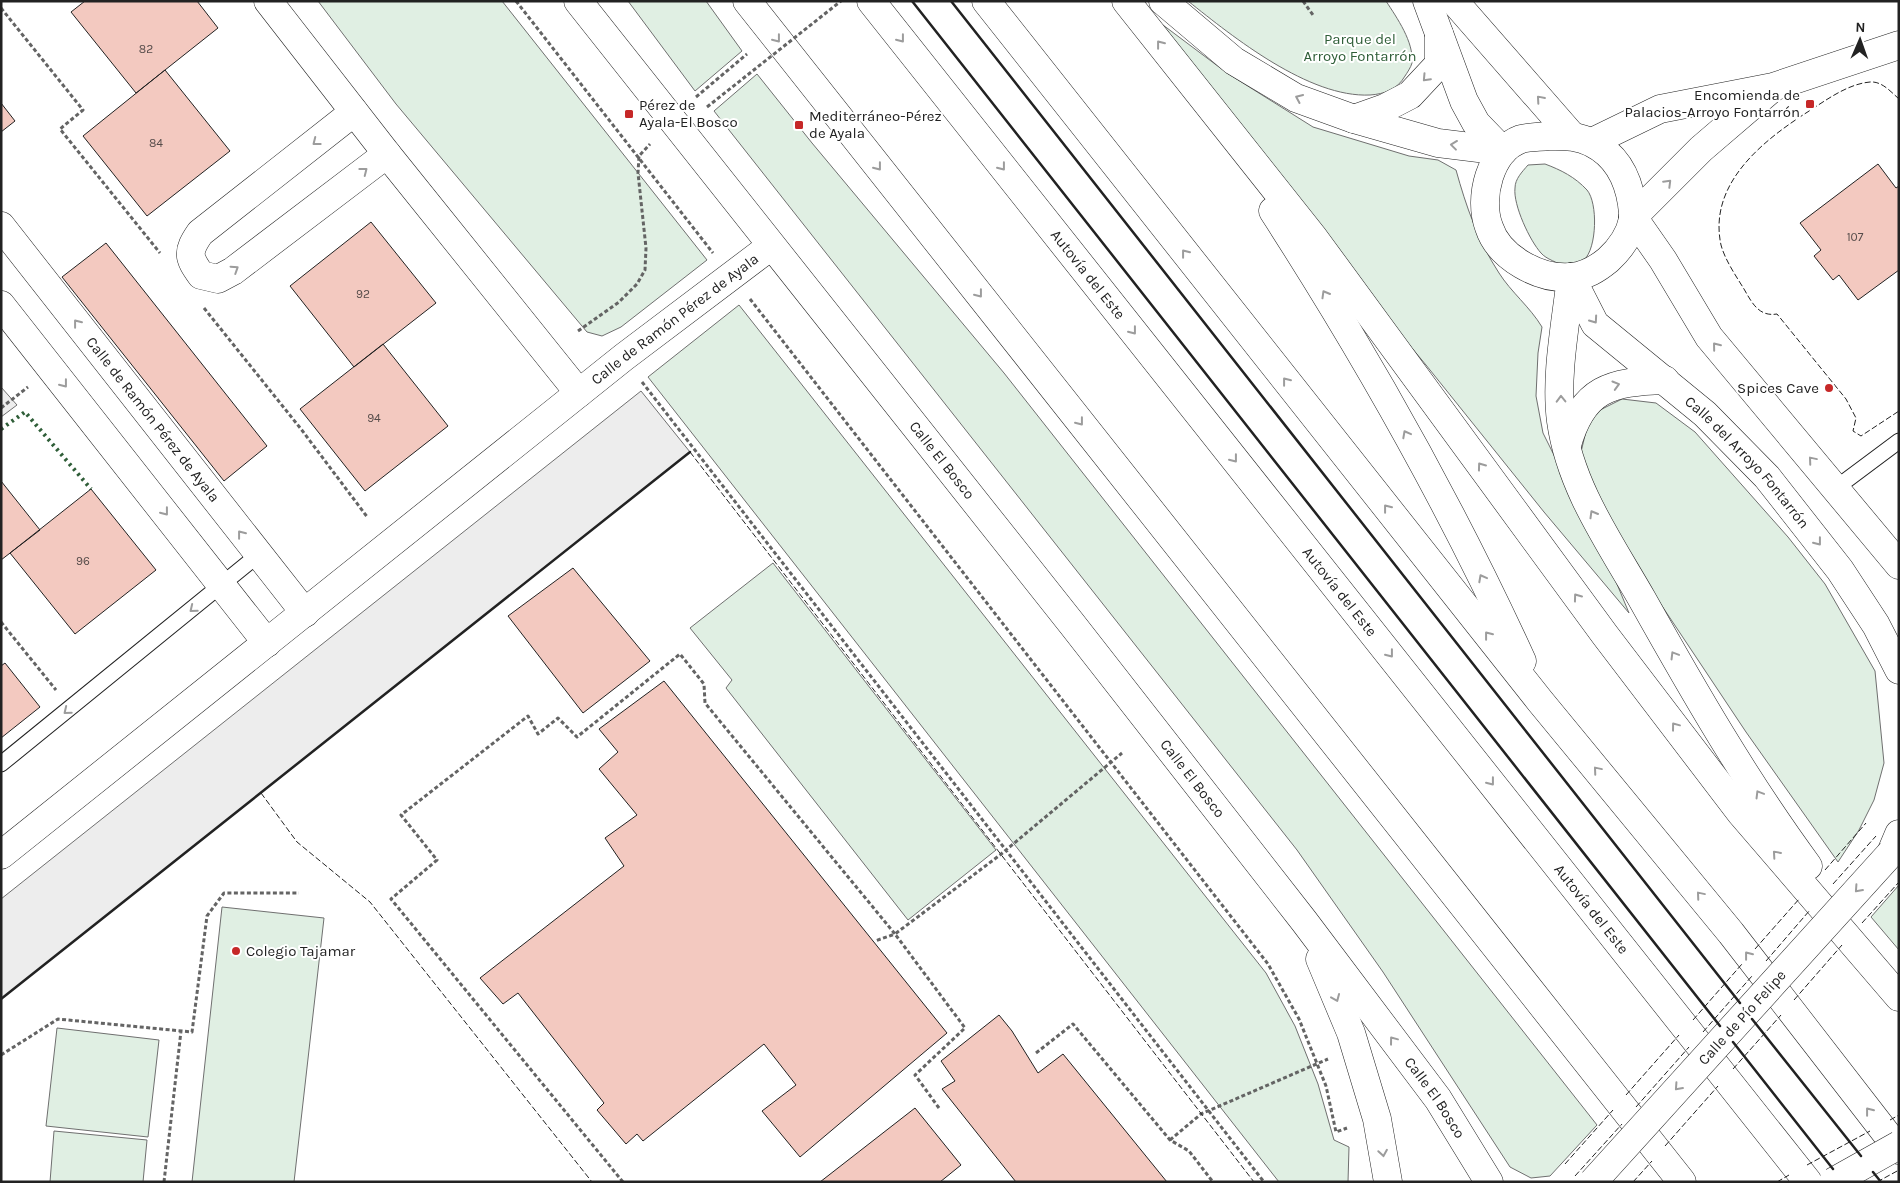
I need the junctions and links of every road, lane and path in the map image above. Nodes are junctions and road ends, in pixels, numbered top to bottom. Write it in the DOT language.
graph roads {
  1 [pos="268,1"];
  2 [pos="516,1"];
  3 [pos="578,1"];
  4 [pos="747,1"];
  5 [pos="841,1"];
  6 [pos="871,1"];
  7 [pos="986,1"];
  8 [pos="1126,1"];
  9 [pos="1162,1"];
  10 [pos="1303,1"];
  11 [pos="1427,1"];
  12 [pos="1454,1"];
  13 [pos="1,8"];
  14 [pos="1313,15"];
  15 [pos="1439,34"];
  16 [pos="1899,45"];
  17 [pos="747,54"];
  18 [pos="1190,82"];
  19 [pos="1773,87"];
  20 [pos="696,97"];
  21 [pos="706,107"];
  22 [pos="354,112"];
  23 [pos="1354,119"];
  24 [pos="1582,139"];
  25 [pos="650,144"];
  26 [pos="1503,151"];
  27 [pos="387,154"];
  28 [pos="639,156"];
  29 [pos="1634,218"];
  30 [pos="1,226"];
  31 [pos="771,246"];
  32 [pos="719,260"];
  33 [pos="191,262"];
  34 [pos="1571,278"];
  35 [pos="748,298"];
  36 [pos="199,302"];
  37 [pos="1,305"];
  38 [pos="578,331"];
  39 [pos="624,358"];
  40 [pos="1665,380"];
  41 [pos="579,393"];
  42 [pos="1899,440"];
  43 [pos="1567,447"];
  44 [pos="1836,488"];
  45 [pos="368,518"];
  46 [pos="258,555"];
  47 [pos="1899,565"];
  48 [pos="222,585"];
  49 [pos="305,613"];
  50 [pos="1,622"];
  51 [pos="267,643"];
  52 [pos="1899,670"];
  53 [pos="1540,701"];
  54 [pos="70,709"];
  55 [pos="1122,753"];
  56 [pos="1111,761"];
  57 [pos="1,764"];
  58 [pos="1896,844"];
  59 [pos="1005,850"];
  60 [pos="1,855"];
  61 [pos="298,893"];
  62 [pos="1304,921"];
  63 [pos="895,934"];
  64 [pos="875,941"];
  65 [pos="1899,990"];
  66 [pos="1899,997"];
  67 [pos="181,1031"];
  68 [pos="1036,1053"];
  69 [pos="1,1055"];
  70 [pos="1329,1059"];
  71 [pos="1316,1064"];
  72 [pos="939,1108"];
  73 [pos="1209,1110"];
  74 [pos="1348,1128"];
  75 [pos="1170,1140"];
  76 [pos="1899,1145"];
  77 [pos="1899,1150"];
  78 [pos="164,1182"];
  79 [pos="623,1182"];
  80 [pos="1212,1182"];
  81 [pos="1264,1182"];
  82 [pos="1388,1182"];
  83 [pos="1489,1182"];
  84 [pos="1593,1182"];
  85 [pos="1682,1182"];
  86 [pos="1808,1182"];
  87 [pos="1833,1182"];
  1 -- 22 [label="main road, Calle de Ramón Pérez de Ayala"];
  2 -- 28 [label="path"];
  3 -- 31 [label="main road, Calle El Bosco"];
  4 -- 85 [label="main road, one-way"];
  5 -- 21 [label="path, bridge"];
  6 -- 86 [label="main road, Autovía del Este, one-way"];
  53 -- 7 [label="main road, one-way"];
  18 -- 8 [label="main road, one-way"];
  23 -- 9 [label="main road, one-way"];
  10 -- 14 [label="path"];
  11 -- 15 [label="main road"];
  24 -- 12 [label="main road, one-way"];
  13 -- 33 [label="path"];
  15 -- 23 [label="main road, one-way"];
  15 -- 26 [label="main road"];
  16 -- 19 [label="main road"];
  17 -- 20 [label="path"];
  53 -- 18 [label="main road, one-way"];
  66 -- 18 [label="main road, one-way"];
  19 -- 24 [label="main road"];
  29 -- 19 [label="main road, one-way"];
  22 -- 27 [label="main road, Calle de Ramón Pérez de Ayala"];
  22 -- 33 [label="main road, one-way"];
  26 -- 23 [label="main road, one-way"];
  24 -- 26 [label="main road"];
  24 -- 29 [label="main road"];
  25 -- 28 [label="path"];
  26 -- 34 [label="main road"];
  33 -- 27 [label="main road, one-way"];
  27 -- 41 [label="main road, Calle de Ramón Pérez de Ayala"];
  28 -- 32 [label="path"];
  28 -- 38 [label="path"];
  29 -- 34 [label="main road"];
  44 -- 29 [label="main road, one-way"];
  46 -- 30 [label="main road, Calle de Ramón Pérez de Ayala, one-way"];
  31 -- 39 [label="main road, Calle de Ramón Pérez de Ayala"];
  31 -- 62 [label="main road, Calle El Bosco"];
  34 -- 40 [label="main road, Calle del Arroyo Fontarrón, one-way"];
  43 -- 34 [label="main road, one-way"];
  35 -- 56 [label="path"];
  36 -- 45 [label="path"];
  37 -- 48 [label="main road, one-way"];
  39 -- 41 [label="main road, Calle de Ramón Pérez de Ayala"];
  39 -- 59 [label="path"];
  43 -- 40 [label="main road, one-way"];
  40 -- 52 [label="main road, Calle del Arroyo Fontarrón, one-way"];
  41 -- 49 [label="main road, Calle de Ramón Pérez de Ayala"];
  42 -- 44 [label="lane"];
  65 -- 43 [label="main road, one-way"];
  44 -- 47 [label="main road"];
  46 -- 48 [label="lane"];
  46 -- 49 [label="main road, Calle de Ramón Pérez de Ayala"];
  48 -- 51 [label="main road"];
  48 -- 54 [label="lane, one-way"];
  49 -- 51 [label="main road, Calle de Ramón Pérez de Ayala"];
  50 -- 54 [label="path"];
  51 -- 60 [label="main road, Calle de Ramón Pérez de Ayala"];
  77 -- 53 [label="main road, one-way"];
  54 -- 57 [label="lane, one-way"];
  55 -- 56 [label="path"];
  56 -- 59 [label="path"];
  56 -- 71 [label="path"];
  58 -- 84 [label="main road, Calle de Pío Felipe, one-way, bridge"];
  59 -- 63 [label="path"];
  59 -- 73 [label="path"];
  61 -- 67 [label="path"];
  62 -- 82 [label="main road, Calle El Bosco, one-way"];
  83 -- 62 [label="main road, Calle El Bosco, one-way"];
  63 -- 64 [label="path"];
  63 -- 72 [label="path"];
  63 -- 79 [label="path"];
  67 -- 69 [label="path"];
  67 -- 78 [label="path"];
  68 -- 75 [label="path"];
  70 -- 71 [label="path"];
  71 -- 73 [label="path"];
  71 -- 74 [label="path"];
  73 -- 75 [label="path"];
  73 -- 81 [label="path"];
  75 -- 80 [label="path"];
  76 -- 87 [label="main road, bridge"];
}
